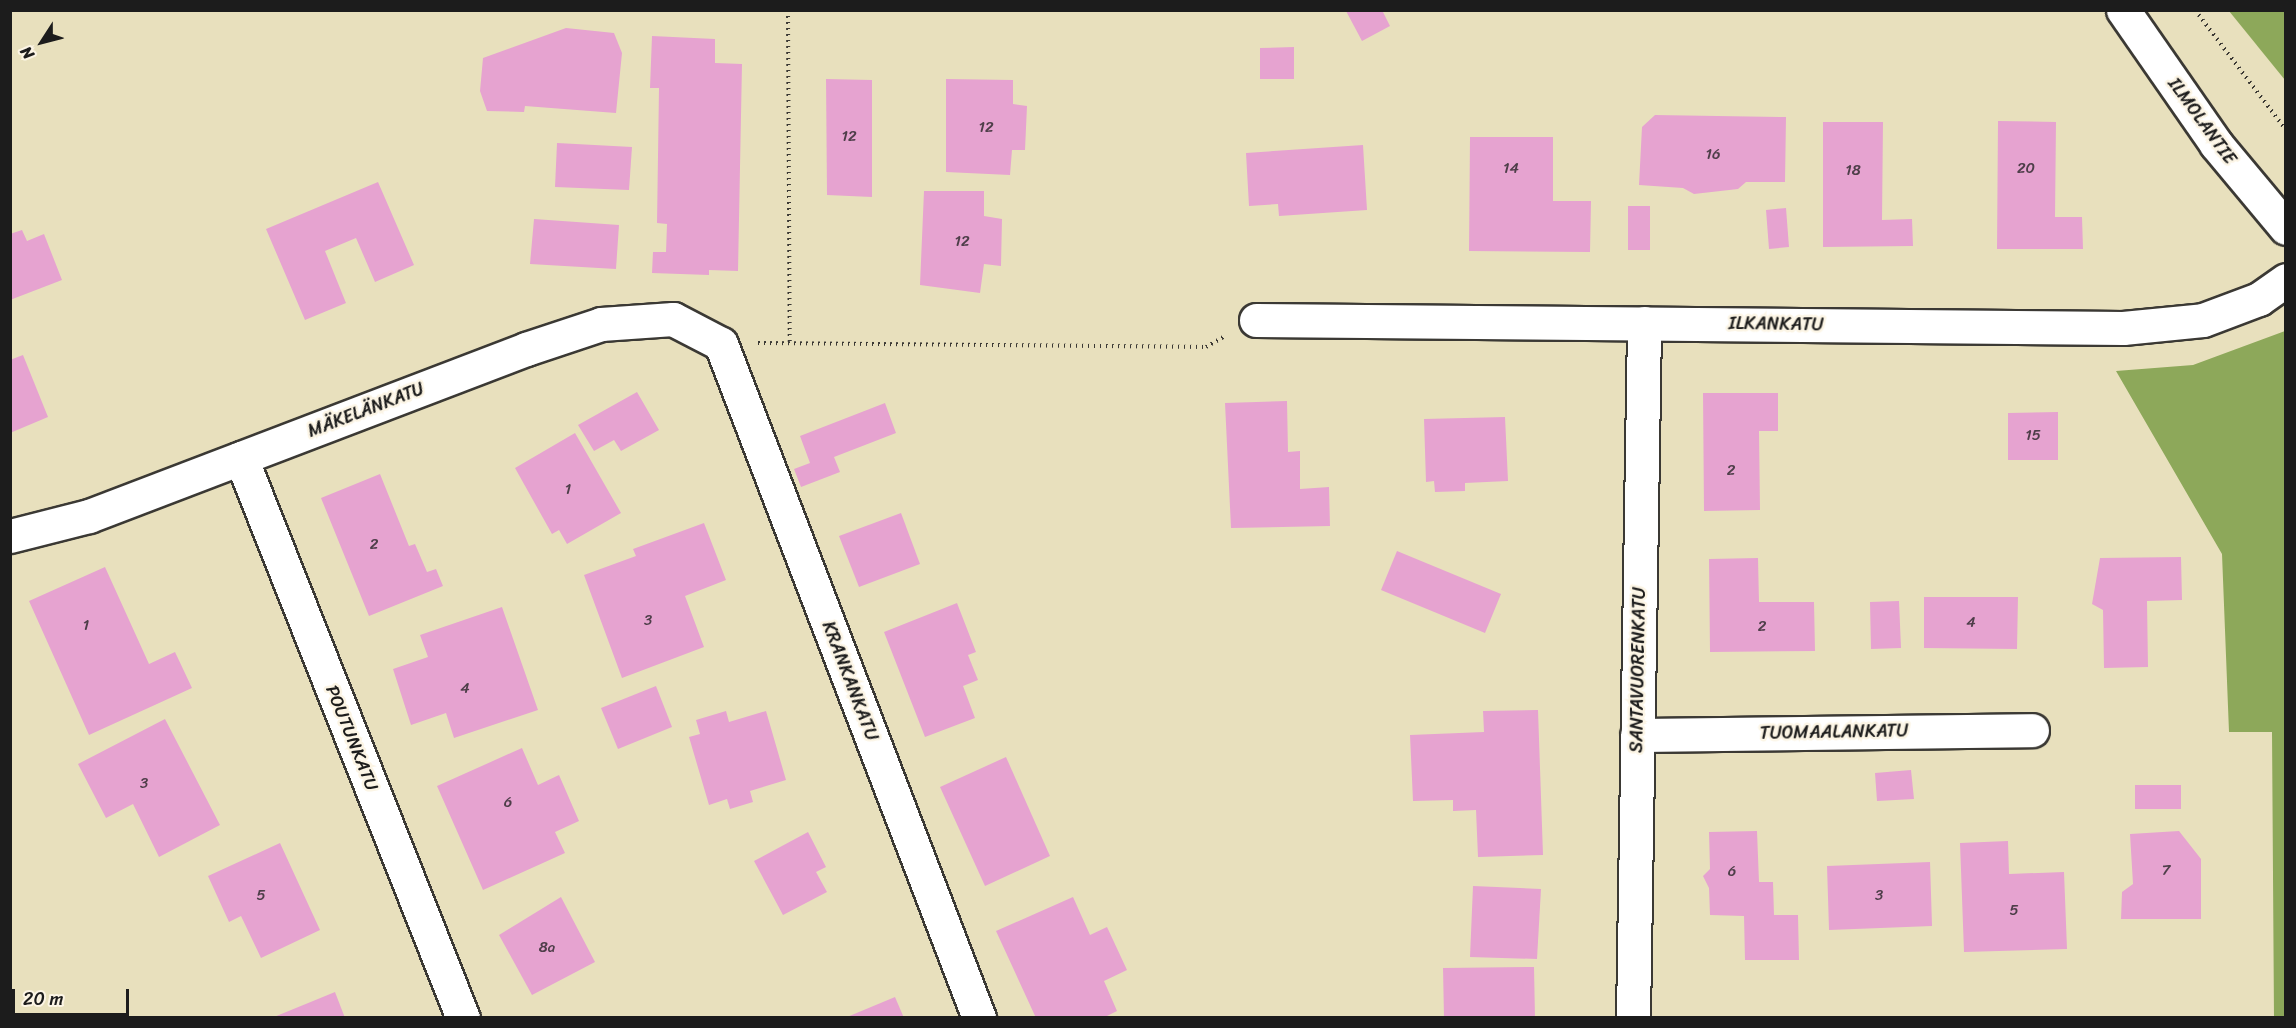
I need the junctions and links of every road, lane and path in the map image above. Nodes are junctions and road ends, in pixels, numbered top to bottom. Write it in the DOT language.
graph roads {
  1 [pos="788,10"];
  2 [pos="2123,10"];
  3 [pos="2195,10"];
  4 [pos="2286,129"];
  5 [pos="2286,228"];
  6 [pos="2286,280"];
  7 [pos="1256,320"];
  8 [pos="1644,323"];
  9 [pos="790,342"];
  10 [pos="722,344"];
  11 [pos="241,458"];
  12 [pos="10,536"];
  13 [pos="2032,730"];
  14 [pos="1637,735"];
  15 [pos="463,1017"];
  16 [pos="980,1017"];
  17 [pos="1633,1017"];
  1 -- 9 [label="path"];
  2 -- 5 [label="street, ILMOLANTIE"];
  3 -- 4 [label="path"];
  6 -- 8 [label="street, ILKANKATU"];
  7 -- 8 [label="street, ILKANKATU"];
  7 -- 9 [label="path"];
  8 -- 14 [label="street, SANTAVUORENKATU"];
  9 -- 10 [label="path"];
  10 -- 11 [label="street, MÄKELÄNKATU"];
  10 -- 16 [label="street, KRANKANKATU"];
  11 -- 12 [label="street, MÄKELÄNKATU"];
  11 -- 15 [label="street, POUTUNKATU"];
  13 -- 14 [label="street, TUOMAALANKATU"];
  14 -- 17 [label="street, SANTAVUORENKATU"];
}
